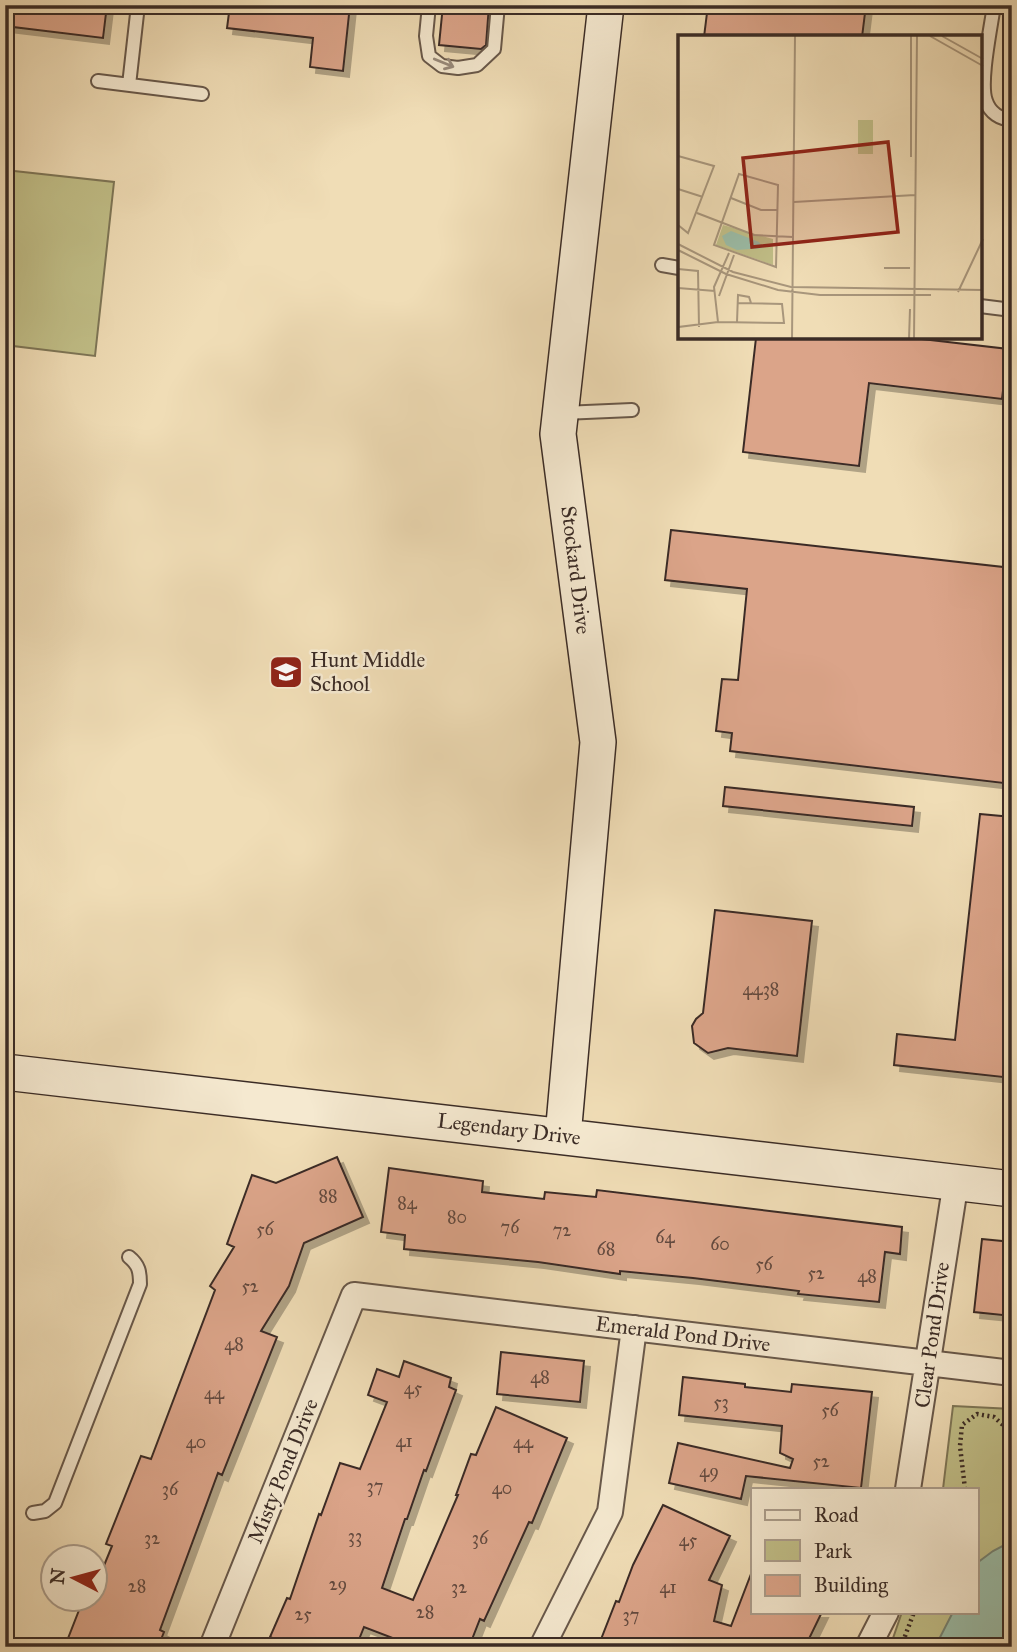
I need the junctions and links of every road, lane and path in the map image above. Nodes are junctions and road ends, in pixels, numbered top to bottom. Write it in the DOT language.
graph roads {
  1 [pos="138,5"];
  2 [pos="429,5"];
  3 [pos="498,5"];
  4 [pos="606,5"];
  5 [pos="994,5"];
  6 [pos="97,81"];
  7 [pos="129,85"];
  8 [pos="202,94"];
  9 [pos="1012,120"];
  10 [pos="662,265"];
  11 [pos="678,268"];
  12 [pos="982,306"];
  13 [pos="1012,310"];
  14 [pos="632,410"];
  15 [pos="561,413"];
  16 [pos="5,1072"];
  17 [pos="563,1136"];
  18 [pos="956,1181"];
  19 [pos="1012,1189"];
  20 [pos="129,1257"];
  21 [pos="354,1295"];
  22 [pos="634,1328"];
  23 [pos="928,1362"];
  24 [pos="1012,1373"];
  25 [pos="1012,1433"];
  26 [pos="908,1488"];
  27 [pos="965,1488"];
  28 [pos="33,1513"];
  29 [pos="885,1614"];
  30 [pos="913,1614"];
  31 [pos="212,1647"];
  32 [pos="542,1647"];
  33 [pos="868,1647"];
  34 [pos="901,1647"];
  1 -- 7 [label="lane"];
  2 -- 3 [label="lane, one-way"];
  4 -- 15 [label="street, Stockard Drive"];
  5 -- 9 [label="lane"];
  6 -- 7 [label="lane"];
  7 -- 8 [label="lane"];
  10 -- 11 [label="lane"];
  12 -- 13 [label="lane"];
  14 -- 15 [label="lane"];
  15 -- 17 [label="street, Stockard Drive"];
  16 -- 17 [label="street, Legendary Drive"];
  17 -- 18 [label="street, Legendary Drive"];
  18 -- 19 [label="street, Legendary Drive"];
  18 -- 23 [label="street, Clear Pond Drive"];
  20 -- 28 [label="lane"];
  21 -- 22 [label="street, Emerald Pond Drive"];
  21 -- 31 [label="street, Misty Pond Drive"];
  22 -- 23 [label="street, Emerald Pond Drive"];
  22 -- 32 [label="street"];
  23 -- 24 [label="street, Emerald Pond Drive"];
  23 -- 26 [label="street, Clear Pond Drive"];
  25 -- 27 [label="path"];
  29 -- 33 [label="street"];
  30 -- 34 [label="path"];
}
